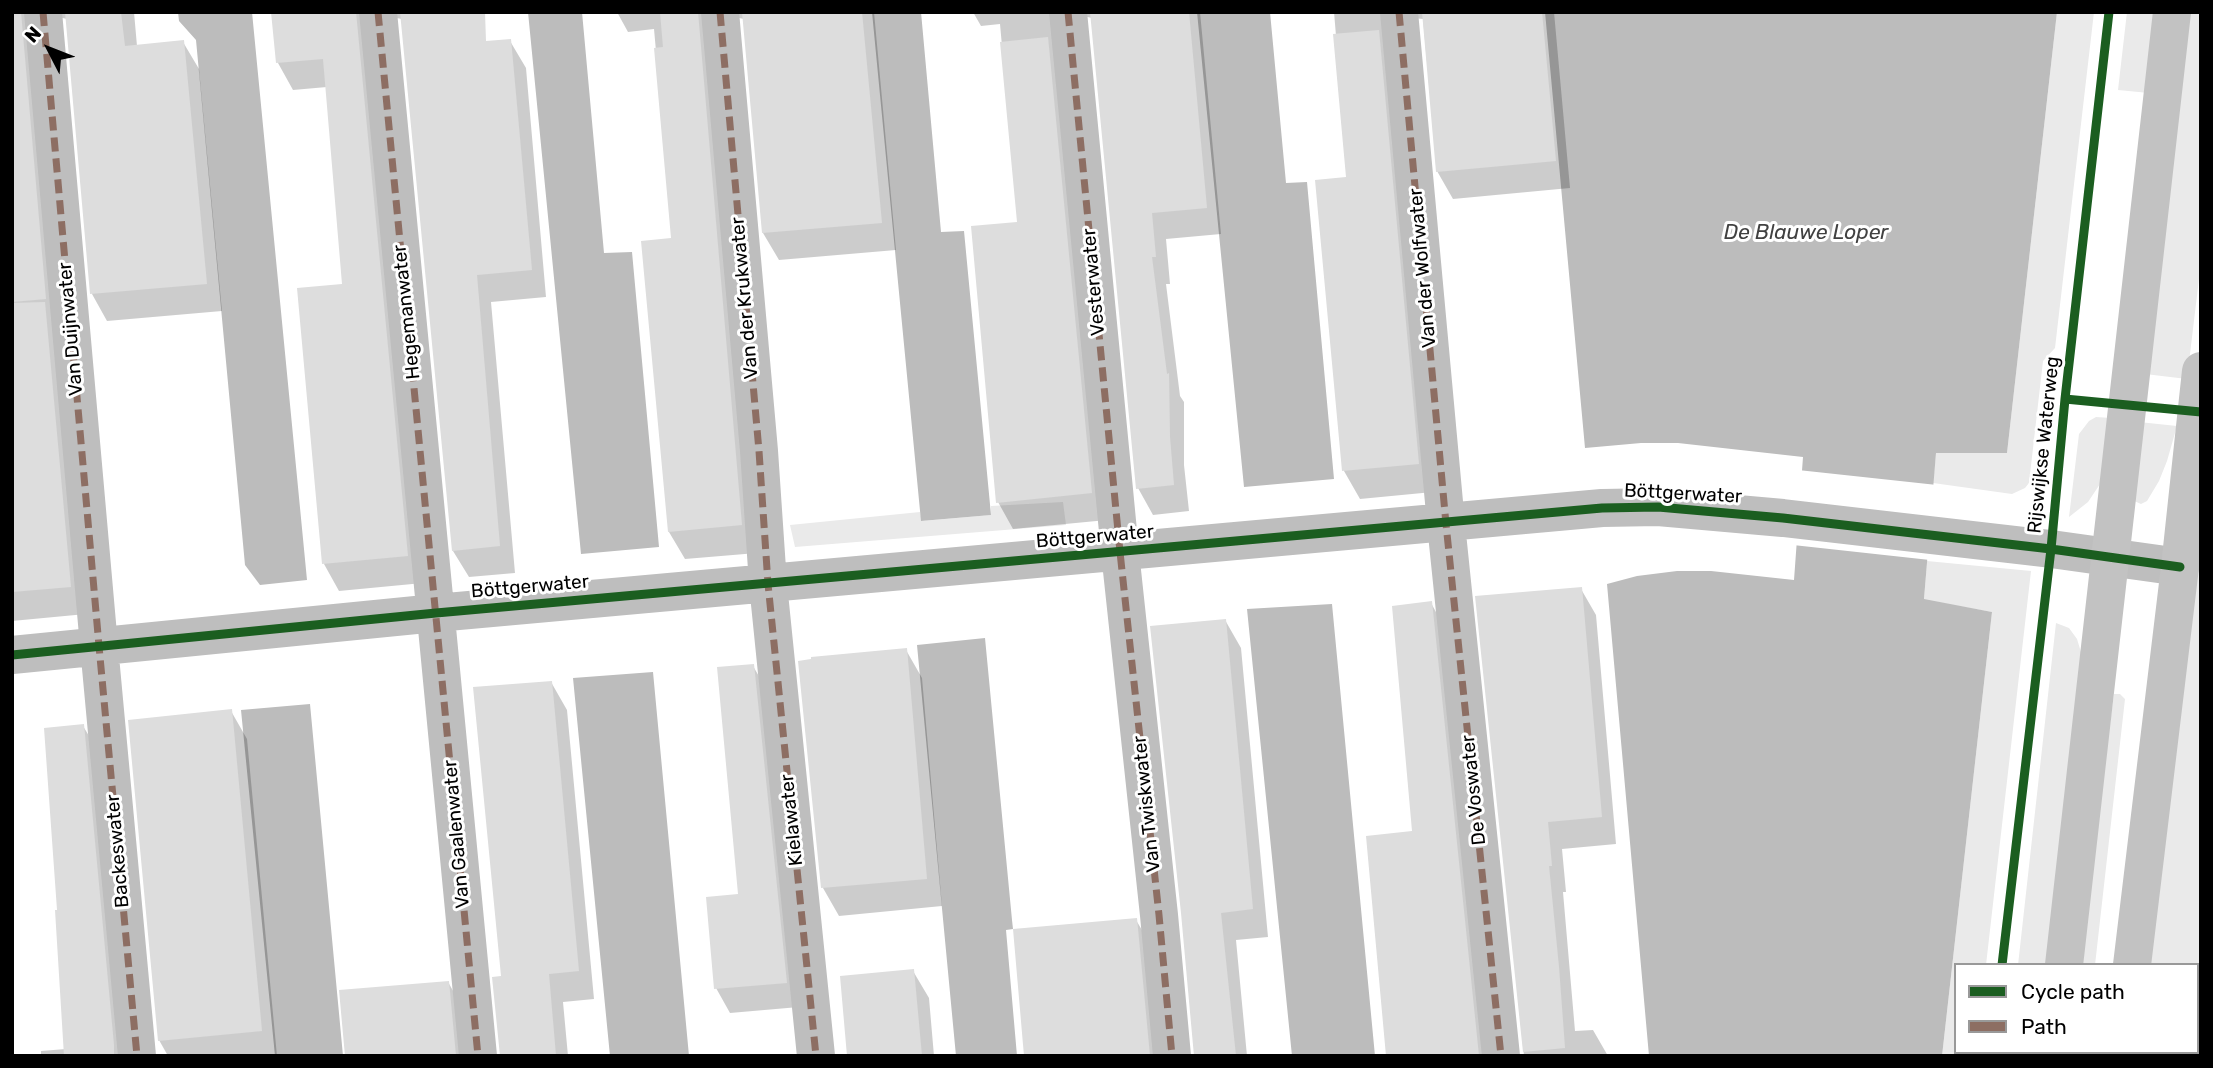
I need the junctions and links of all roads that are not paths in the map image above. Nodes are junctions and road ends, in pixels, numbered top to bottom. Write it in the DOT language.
graph roads {
  1 [pos="43,12"];
  2 [pos="378,12"];
  3 [pos="720,12"];
  4 [pos="1068,12"];
  5 [pos="1399,12"];
  6 [pos="2172,12"];
  7 [pos="2201,371"];
  8 [pos="1446,523"];
  9 [pos="1120,552"];
  10 [pos="2110,557"];
  11 [pos="2180,567"];
  12 [pos="768,584"];
  13 [pos="436,613"];
  14 [pos="99,646"];
  15 [pos="12,654"];
  16 [pos="2064,963"];
  17 [pos="2132,963"];
  18 [pos="137,1056"];
  19 [pos="478,1056"];
  20 [pos="816,1056"];
  21 [pos="1172,1056"];
  22 [pos="1501,1056"];
  1 -- 14 [label="street, Van Duijnwater"];
  2 -- 13 [label="street, Hegemanwater"];
  3 -- 12 [label="street, Van der Krukwater"];
  4 -- 9 [label="street, Vesterwater"];
  5 -- 8 [label="street, Van der Wolfwater"];
  6 -- 10 [label="main road"];
  7 -- 11 [label="main road"];
  8 -- 9 [label="street, Böttgerwater"];
  8 -- 10 [label="street, Böttgerwater"];
  8 -- 22 [label="street, De Voswater"];
  9 -- 12 [label="street, Böttgerwater"];
  9 -- 21 [label="street, Van Twiskwater"];
  10 -- 11 [label="street, Böttgerwater"];
  10 -- 16 [label="main road"];
  11 -- 17 [label="main road"];
  12 -- 13 [label="street, Böttgerwater"];
  12 -- 20 [label="street, Kielawater"];
  13 -- 14 [label="street, Böttgerwater"];
  13 -- 19 [label="street, Van Gaalenwater"];
  14 -- 15 [label="street, Böttgerwater"];
  14 -- 18 [label="street, Backeswater"];
}
